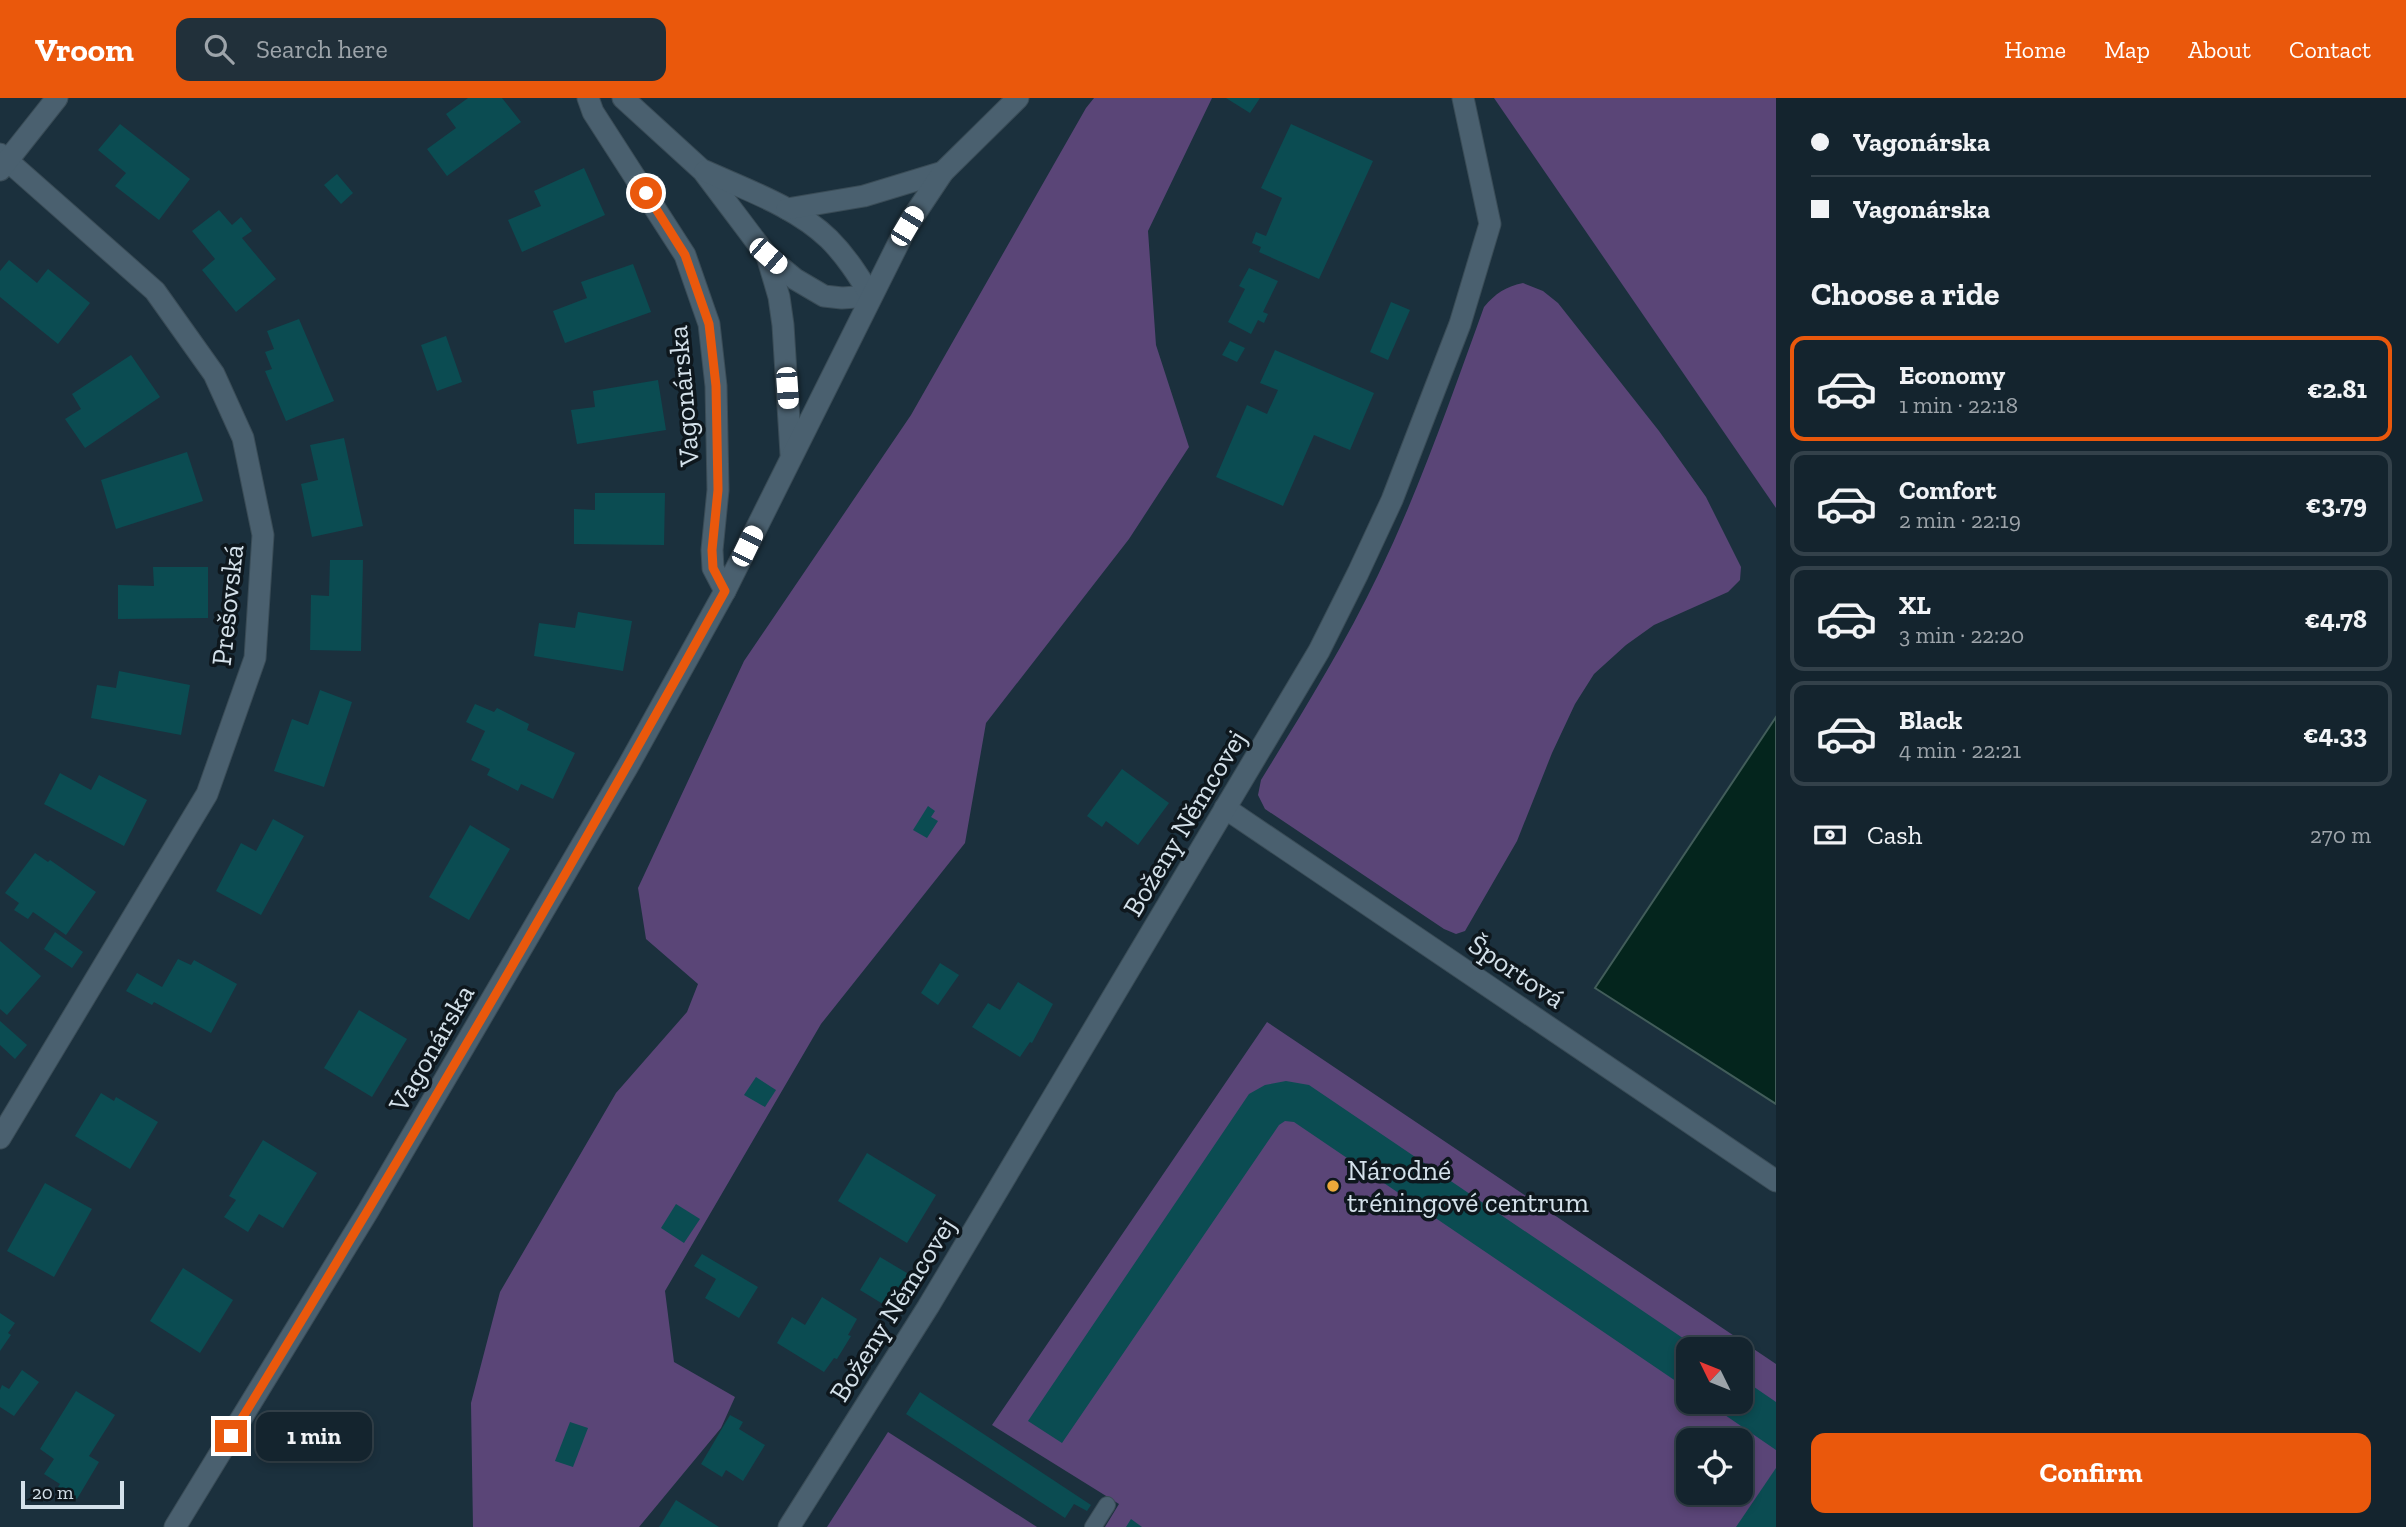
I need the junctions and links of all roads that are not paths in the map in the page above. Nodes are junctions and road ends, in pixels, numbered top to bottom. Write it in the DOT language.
graph roads {
  1 [pos="57,98"];
  2 [pos="588,98"];
  3 [pos="623,98"];
  4 [pos="1018,98"];
  5 [pos="1463,98"];
  6 [pos="3,162"];
  7 [pos="703,170"];
  8 [pos="943,172"];
  9 [pos="787,209"];
  10 [pos="768,256"];
  11 [pos="871,296"];
  12 [pos="791,456"];
  13 [pos="725,591"];
  14 [pos="1225,808"];
  15 [pos="0,1138"];
  16 [pos="1776,1181"];
  17 [pos="1107,1505"];
  18 [pos="176,1527"];
  19 [pos="789,1527"];
  20 [pos="1093,1527"];
  1 -- 6 [label="street"];
  2 -- 13 [label="street, Vagonárska"];
  3 -- 7 [label="street, Vagonárska"];
  4 -- 8 [label="street, Vagonárska"];
  5 -- 14 [label="street, Boženy Němcovej"];
  6 -- 15 [label="street, Prešovská"];
  7 -- 9 [label="street, Vagonárska"];
  7 -- 10 [label="street, Vagonárska"];
  8 -- 9 [label="street, Vagonárska"];
  8 -- 11 [label="street, Vagonárska"];
  9 -- 11 [label="street, Vagonárska"];
  10 -- 11 [label="street, Vagonárska"];
  10 -- 12 [label="street, Vagonárska"];
  11 -- 12 [label="street, Vagonárska"];
  12 -- 13 [label="street, Vagonárska"];
  13 -- 18 [label="street, Vagonárska"];
  14 -- 16 [label="street, Športová"];
  14 -- 19 [label="street, Boženy Němcovej"];
  17 -- 20 [label="lane"];
}
